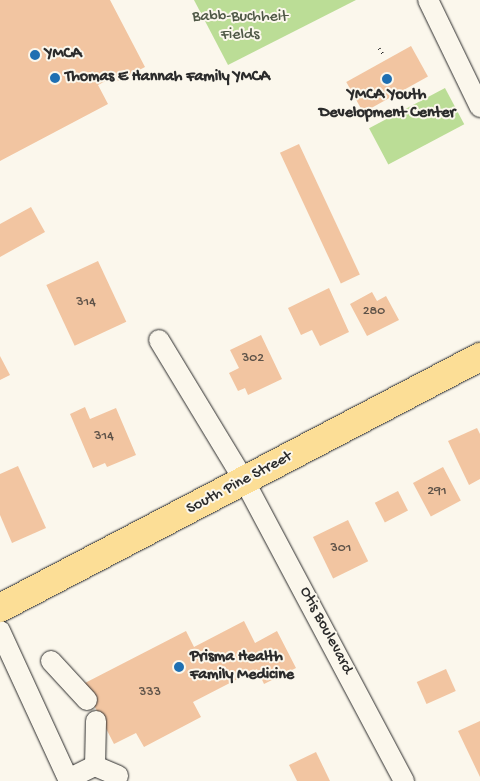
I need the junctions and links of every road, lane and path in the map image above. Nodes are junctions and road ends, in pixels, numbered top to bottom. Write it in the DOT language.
graph roads {
  1 [pos="428,0"];
  2 [pos="379,48"];
  3 [pos="383,54"];
  4 [pos="480,107"];
  5 [pos="158,340"];
  6 [pos="480,357"];
  7 [pos="245,482"];
  8 [pos="0,608"];
  9 [pos="0,631"];
  10 [pos="51,661"];
  11 [pos="86,700"];
  12 [pos="96,721"];
  13 [pos="95,766"];
  14 [pos="118,776"];
  15 [pos="68,780"];
  16 [pos="404,781"];
  1 -- 4 [label="street"];
  2 -- 3 [label="path"];
  5 -- 7 [label="street, Otis Boulevard"];
  6 -- 7 [label="highway, South Pine Street"];
  7 -- 8 [label="highway, South Pine Street"];
  7 -- 16 [label="street, Otis Boulevard"];
  9 -- 15 [label="street"];
  10 -- 11 [label="street"];
  12 -- 13 [label="street"];
  13 -- 14 [label="street"];
  13 -- 15 [label="street"];
}
